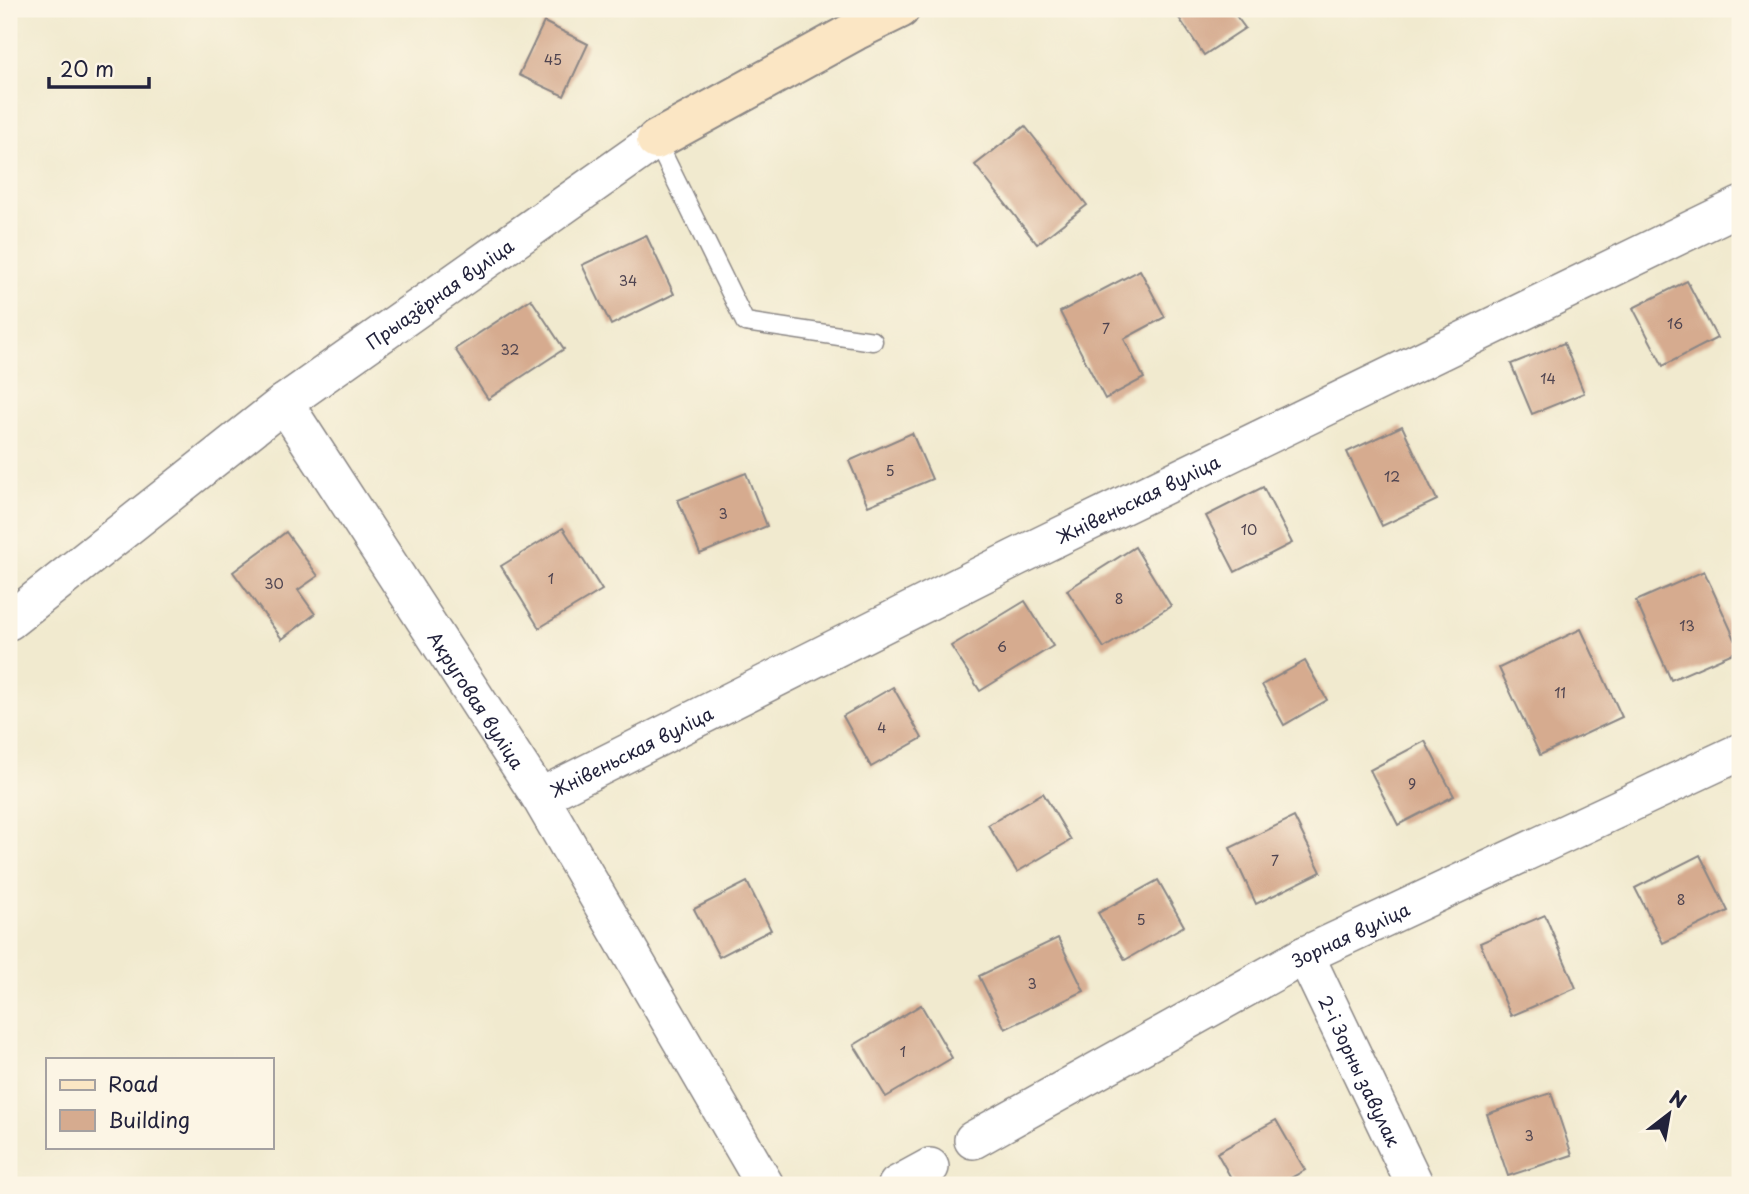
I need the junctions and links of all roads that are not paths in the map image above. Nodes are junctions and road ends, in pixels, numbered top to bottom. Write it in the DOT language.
graph roads {
  1 [pos="900,9"];
  2 [pos="656,140"];
  3 [pos="1740,206"];
  4 [pos="873,341"];
  5 [pos="284,403"];
  6 [pos="9,621"];
  7 [pos="1740,752"];
  8 [pos="540,797"];
  9 [pos="1304,955"];
  10 [pos="973,1140"];
  11 [pos="930,1167"];
  12 [pos="765,1185"];
  13 [pos="897,1185"];
  14 [pos="1415,1185"];
  1 -- 2 [label="street, Прыазёрная вуліца"];
  2 -- 4 [label="lane"];
  2 -- 5 [label="street, Прыазёрная вуліца"];
  3 -- 8 [label="street, Жнівеньская вуліца"];
  5 -- 6 [label="street, Прыазёрная вуліца"];
  5 -- 8 [label="street, Акруговая вуліца"];
  7 -- 9 [label="street, Зорная вуліца"];
  8 -- 12 [label="street, Акруговая вуліца"];
  9 -- 10 [label="street, Зорная вуліца"];
  9 -- 14 [label="street, 2-і Зорны завулак"];
  11 -- 13 [label="street"];
}
